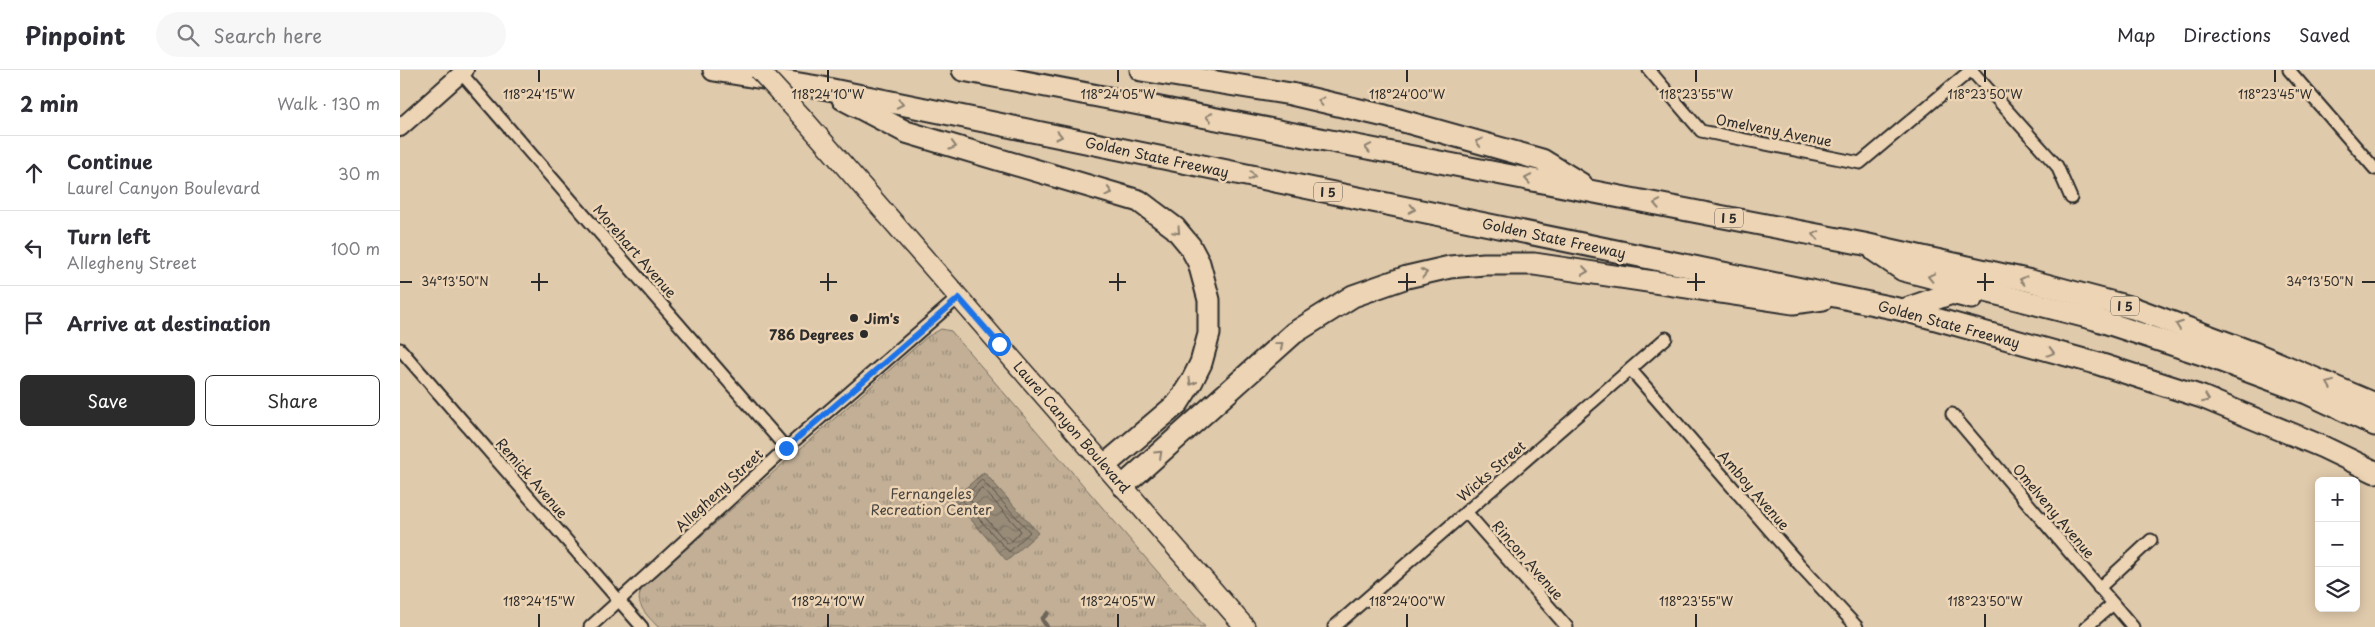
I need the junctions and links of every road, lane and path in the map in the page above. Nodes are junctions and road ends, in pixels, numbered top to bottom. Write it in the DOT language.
graph roads {
  1 [pos="714,70"];
  2 [pos="759,70"];
  3 [pos="963,70"];
  4 [pos="1142,70"];
  5 [pos="1649,70"];
  6 [pos="1971,70"];
  7 [pos="2289,70"];
  8 [pos="463,72"];
  9 [pos="818,87"];
  10 [pos="400,128"];
  11 [pos="2375,170"];
  12 [pos="1593,191"];
  13 [pos="2071,198"];
  14 [pos="1864,244"];
  15 [pos="1838,297"];
  16 [pos="959,298"];
  17 [pos="1903,310"];
  18 [pos="1666,338"];
  19 [pos="400,349"];
  20 [pos="1631,370"];
  21 [pos="2375,404"];
  22 [pos="1952,414"];
  23 [pos="2375,425"];
  24 [pos="2375,436"];
  25 [pos="786,448"];
  26 [pos="1105,465"];
  27 [pos="2375,472"];
  28 [pos="1123,486"];
  29 [pos="1466,512"];
  30 [pos="2151,540"];
  31 [pos="2099,588"];
  32 [pos="619,602"];
  33 [pos="2113,604"];
  34 [pos="590,627"];
  35 [pos="642,627"];
  36 [pos="1245,627"];
  37 [pos="1334,627"];
  38 [pos="1567,627"];
  39 [pos="1857,627"];
  40 [pos="2086,627"];
  41 [pos="2133,627"];
  1 -- 9 [label="highway, Golden State Freeway / I 5"];
  2 -- 16 [label="main road, Laurel Canyon Boulevard, bridge"];
  12 -- 3 [label="highway, I 5, one-way"];
  12 -- 4 [label="highway, one-way"];
  5 -- 6 [label="street, Omelveny Avenue"];
  6 -- 13 [label="street"];
  7 -- 11 [label="street"];
  8 -- 10 [label="main road"];
  8 -- 25 [label="street, Morehart Avenue"];
  9 -- 15 [label="highway, Golden State Freeway / I 5, one-way"];
  9 -- 26 [label="highway, one-way"];
  14 -- 12 [label="highway, I 5, one-way"];
  21 -- 14 [label="highway, I 5, one-way"];
  23 -- 14 [label="highway, one-way"];
  15 -- 17 [label="highway, Golden State Freeway / I 5"];
  28 -- 15 [label="highway, one-way"];
  16 -- 25 [label="street, Allegheny Street"];
  16 -- 26 [label="main road, Laurel Canyon Boulevard"];
  17 -- 24 [label="highway"];
  17 -- 27 [label="highway, Golden State Freeway / I 5, one-way"];
  18 -- 20 [label="street, Wicks Street"];
  19 -- 32 [label="street, Remick Avenue"];
  20 -- 29 [label="street, Wicks Street"];
  20 -- 39 [label="street, Amboy Avenue"];
  22 -- 31 [label="street, Omelveny Avenue"];
  25 -- 32 [label="street, Allegheny Street"];
  26 -- 28 [label="main road, Laurel Canyon Boulevard"];
  28 -- 36 [label="main road, Laurel Canyon Boulevard"];
  29 -- 37 [label="street, Wicks Street"];
  29 -- 38 [label="street, Rincon Avenue"];
  30 -- 31 [label="street"];
  31 -- 33 [label="street, Omelveny Avenue"];
  32 -- 34 [label="street, Allegheny Street"];
  32 -- 35 [label="street, Remick Avenue"];
  33 -- 40 [label="street"];
  33 -- 41 [label="street, Omelveny Avenue"];
}
